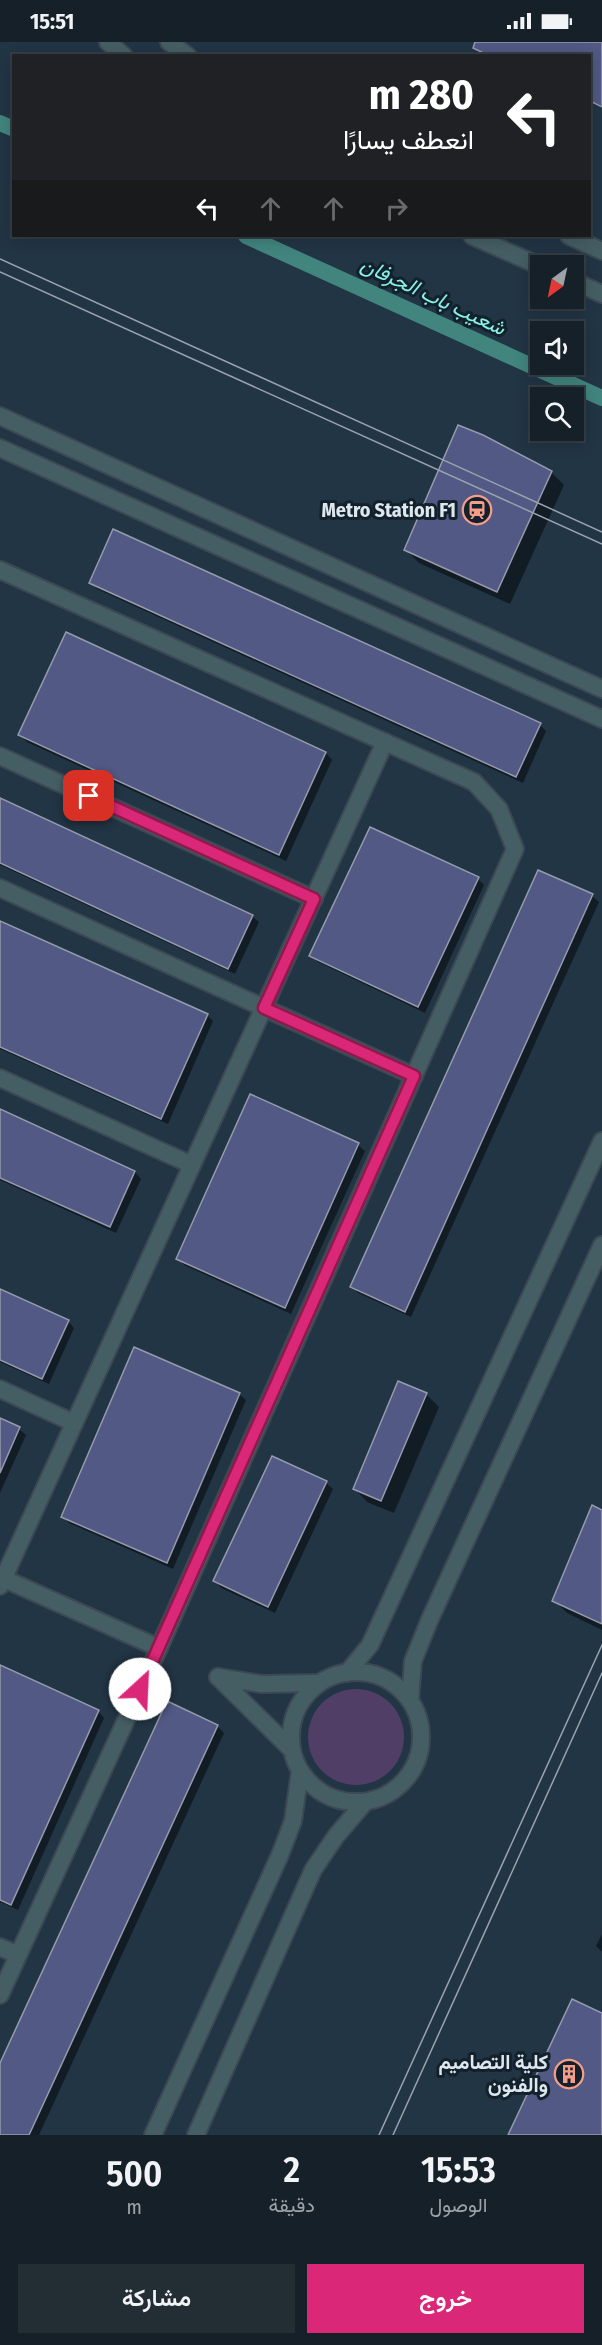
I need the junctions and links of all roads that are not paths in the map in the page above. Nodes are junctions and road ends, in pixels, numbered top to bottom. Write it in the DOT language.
graph roads {
  1 [pos="108,42"];
  2 [pos="169,42"];
  3 [pos="122,54"];
  4 [pos="185,54"];
  5 [pos="474,237"];
  6 [pos="571,237"];
  7 [pos="602,251"];
  8 [pos="530,262"];
  9 [pos="584,286"];
  10 [pos="602,294"];
  11 [pos="0,416"];
  12 [pos="0,448"];
  13 [pos="0,570"];
  14 [pos="602,689"];
  15 [pos="602,719"];
  16 [pos="385,742"];
  17 [pos="0,756"];
  18 [pos="0,888"];
  19 [pos="314,899"];
  20 [pos="264,1008"];
  21 [pos="414,1076"];
  22 [pos="0,1078"];
  23 [pos="602,1141"];
  24 [pos="192,1165"];
  25 [pos="602,1245"];
  26 [pos="0,1389"];
  27 [pos="74,1423"];
  28 [pos="1,1580"];
  29 [pos="159,1648"];
  30 [pos="347,1672"];
  31 [pos="319,1683"];
  32 [pos="410,1700"];
  33 [pos="292,1750"];
  34 [pos="300,1771"];
  35 [pos="365,1802"];
  36 [pos="0,1947"];
  37 [pos="18,1955"];
  38 [pos="0,1995"];
  39 [pos="153,2135"];
  40 [pos="196,2135"];
  1 -- 3 [label="street"];
  2 -- 4 [label="street"];
  5 -- 8 [label="street"];
  6 -- 7 [label="street"];
  9 -- 10 [label="street"];
  11 -- 14 [label="street"];
  12 -- 15 [label="street"];
  13 -- 16 [label="street"];
  16 -- 19 [label="street"];
  16 -- 21 [label="street"];
  17 -- 19 [label="street"];
  18 -- 20 [label="street"];
  19 -- 20 [label="street"];
  20 -- 21 [label="street"];
  20 -- 24 [label="street"];
  21 -- 29 [label="street"];
  22 -- 24 [label="street"];
  23 -- 30 [label="street"];
  24 -- 27 [label="street"];
  25 -- 32 [label="street"];
  26 -- 27 [label="street"];
  27 -- 28 [label="street"];
  28 -- 29 [label="street"];
  29 -- 37 [label="street"];
  30 -- 31 [label="street"];
  30 -- 32 [label="street"];
  31 -- 33 [label="street"];
  31 -- 33 [label="street"];
  32 -- 35 [label="street"];
  33 -- 34 [label="street"];
  34 -- 35 [label="street"];
  34 -- 39 [label="street"];
  35 -- 40 [label="street"];
  36 -- 37 [label="street"];
  37 -- 38 [label="street"];
}
